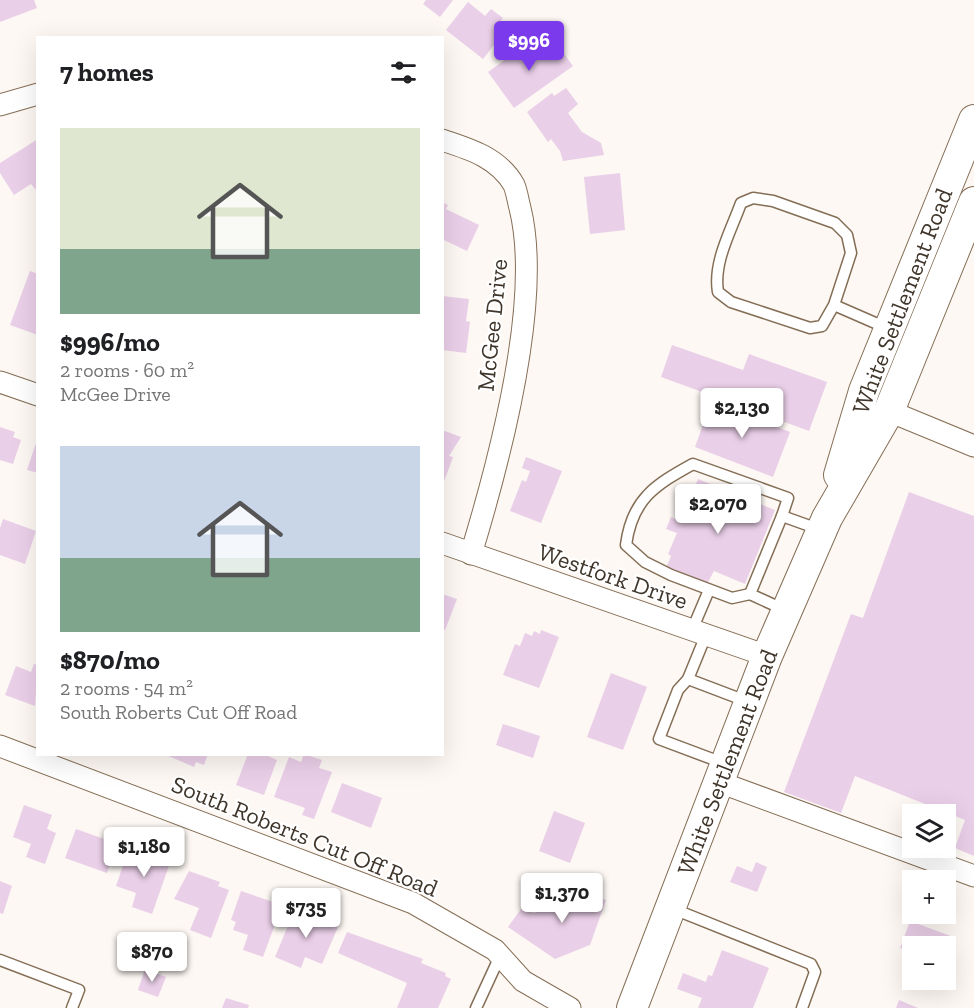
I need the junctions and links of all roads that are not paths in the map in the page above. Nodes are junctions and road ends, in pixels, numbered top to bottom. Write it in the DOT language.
graph roads {
  1 [pos="36,95"];
  2 [pos="0,105"];
  3 [pos="974,120"];
  4 [pos="444,141"];
  5 [pos="974,202"];
  6 [pos="834,305"];
  7 [pos="889,329"];
  8 [pos="916,340"];
  9 [pos="0,381"];
  10 [pos="36,394"];
  11 [pos="889,411"];
  12 [pos="974,446"];
  13 [pos="782,516"];
  14 [pos="824,524"];
  15 [pos="444,544"];
  16 [pos="471,554"];
  17 [pos="709,590"];
  18 [pos="750,594"];
  19 [pos="787,610"];
  20 [pos="699,632"];
  21 [pos="767,656"];
  22 [pos="688,679"];
  23 [pos="749,702"];
  24 [pos="0,746"];
  25 [pos="722,773"];
  26 [pos="974,876"];
  27 [pos="670,908"];
  28 [pos="501,955"];
  29 [pos="0,960"];
  30 [pos="72,1008"];
  31 [pos="476,1008"];
  32 [pos="570,1008"];
  33 [pos="632,1008"];
  34 [pos="802,1008"];
  1 -- 2 [label="street"];
  3 -- 7 [label="main road, White Settlement Road"];
  4 -- 16 [label="street, McGee Drive"];
  5 -- 8 [label="main road, White Settlement Road"];
  6 -- 6 [label="lane"];
  6 -- 7 [label="lane"];
  7 -- 8 [label="main road"];
  7 -- 14 [label="main road, White Settlement Road"];
  8 -- 11 [label="main road, White Settlement Road"];
  9 -- 10 [label="street"];
  11 -- 12 [label="street"];
  11 -- 14 [label="main road, White Settlement Road"];
  13 -- 14 [label="lane"];
  13 -- 17 [label="lane"];
  13 -- 18 [label="lane"];
  14 -- 19 [label="main road, White Settlement Road"];
  15 -- 16 [label="street, Westfork Drive"];
  16 -- 20 [label="street, Westfork Drive"];
  17 -- 18 [label="lane"];
  17 -- 20 [label="lane"];
  18 -- 19 [label="lane"];
  19 -- 21 [label="main road, White Settlement Road"];
  20 -- 21 [label="street, Westfork Drive"];
  20 -- 22 [label="lane"];
  21 -- 23 [label="main road, White Settlement Road"];
  22 -- 23 [label="lane"];
  22 -- 25 [label="lane"];
  23 -- 25 [label="main road, White Settlement Road"];
  24 -- 28 [label="street, South Roberts Cut Off Road"];
  25 -- 26 [label="street"];
  25 -- 27 [label="main road, White Settlement Road"];
  27 -- 33 [label="main road, White Settlement Road"];
  27 -- 34 [label="lane"];
  28 -- 31 [label="lane"];
  28 -- 32 [label="street, South Roberts Cut Off Road"];
  29 -- 30 [label="lane"];
}
